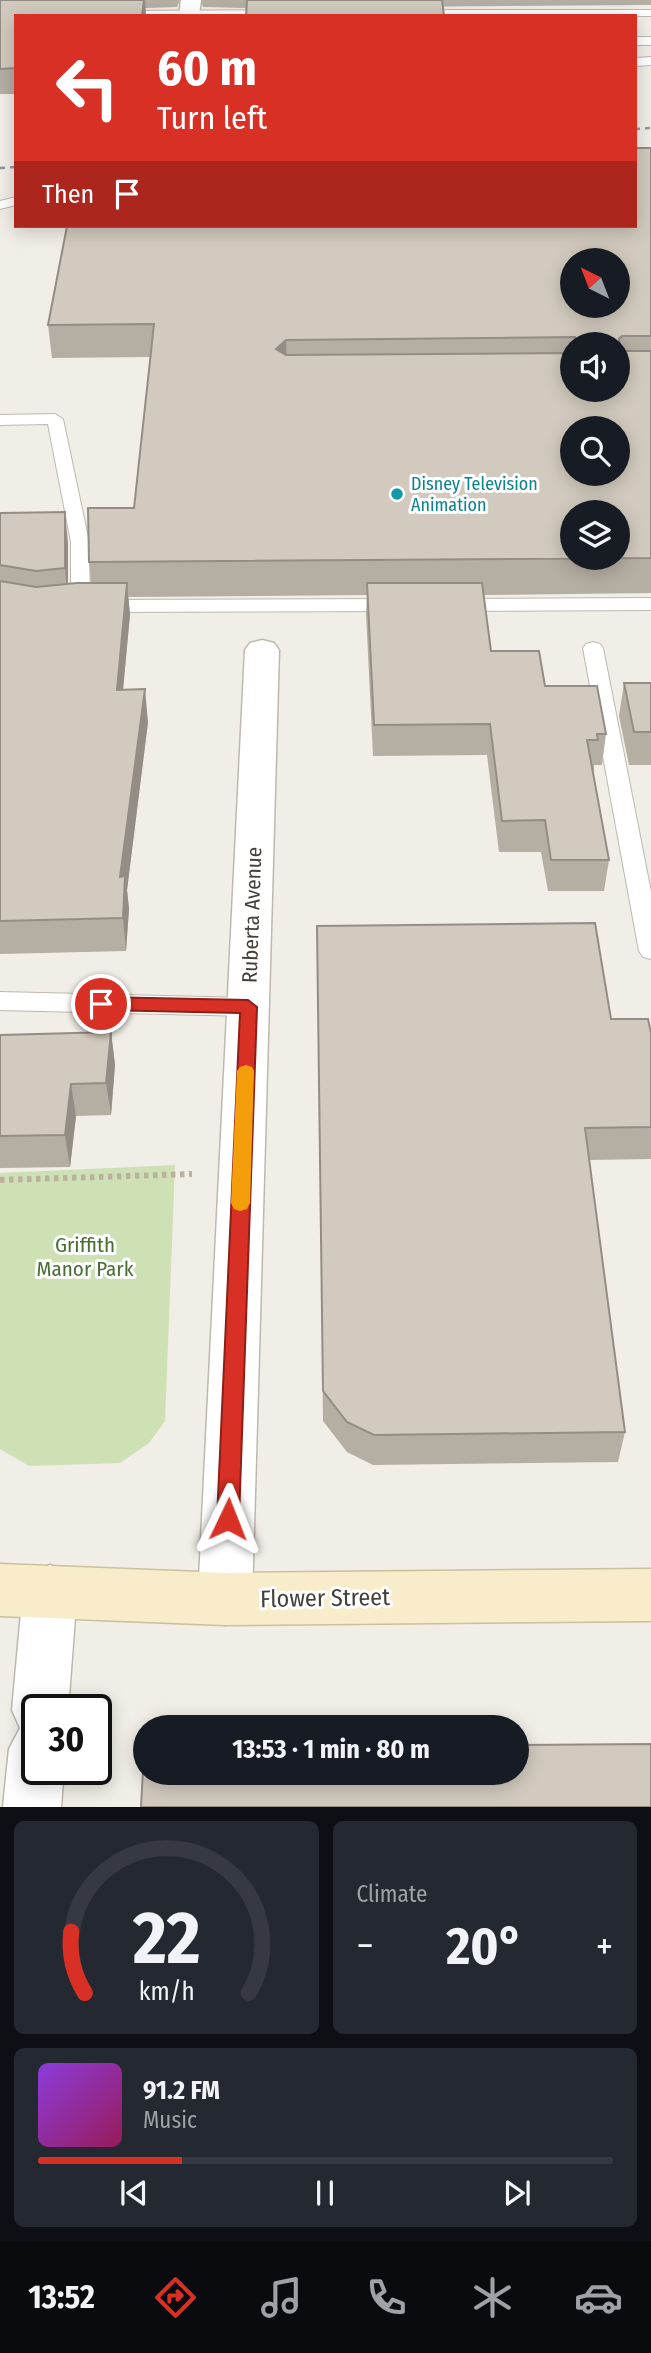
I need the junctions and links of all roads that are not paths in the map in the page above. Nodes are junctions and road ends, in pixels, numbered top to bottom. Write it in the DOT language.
graph roads {
  1 [pos="190,10"];
  2 [pos="286,13"];
  3 [pos="396,13"];
  4 [pos="651,13"];
  5 [pos="108,14"];
  6 [pos="479,14"];
  7 [pos="0,420"];
  8 [pos="651,604"];
  9 [pos="415,605"];
  10 [pos="442,605"];
  11 [pos="81,606"];
  12 [pos="59,611"];
  13 [pos="593,648"];
  14 [pos="262,650"];
  15 [pos="651,951"];
  16 [pos="0,1001"];
  17 [pos="248,1007"];
  18 [pos="25,1591"];
  19 [pos="651,1595"];
  20 [pos="225,1599"];
  21 [pos="38,1694"];
  22 [pos="34,1785"];
  23 [pos="32,1807"];
  1 -- 2 [label="lane"];
  1 -- 5 [label="lane"];
  3 -- 6 [label="lane"];
  4 -- 6 [label="lane"];
  7 -- 11 [label="lane"];
  8 -- 10 [label="lane"];
  9 -- 11 [label="lane"];
  11 -- 12 [label="lane"];
  13 -- 15 [label="lane"];
  14 -- 17 [label="street, Ruberta Avenue"];
  16 -- 17 [label="lane"];
  17 -- 20 [label="street, Ruberta Avenue"];
  18 -- 20 [label="main road, Flower Street"];
  18 -- 21 [label="street"];
  19 -- 20 [label="main road, Flower Street"];
  22 -- 23 [label="street"];
}
